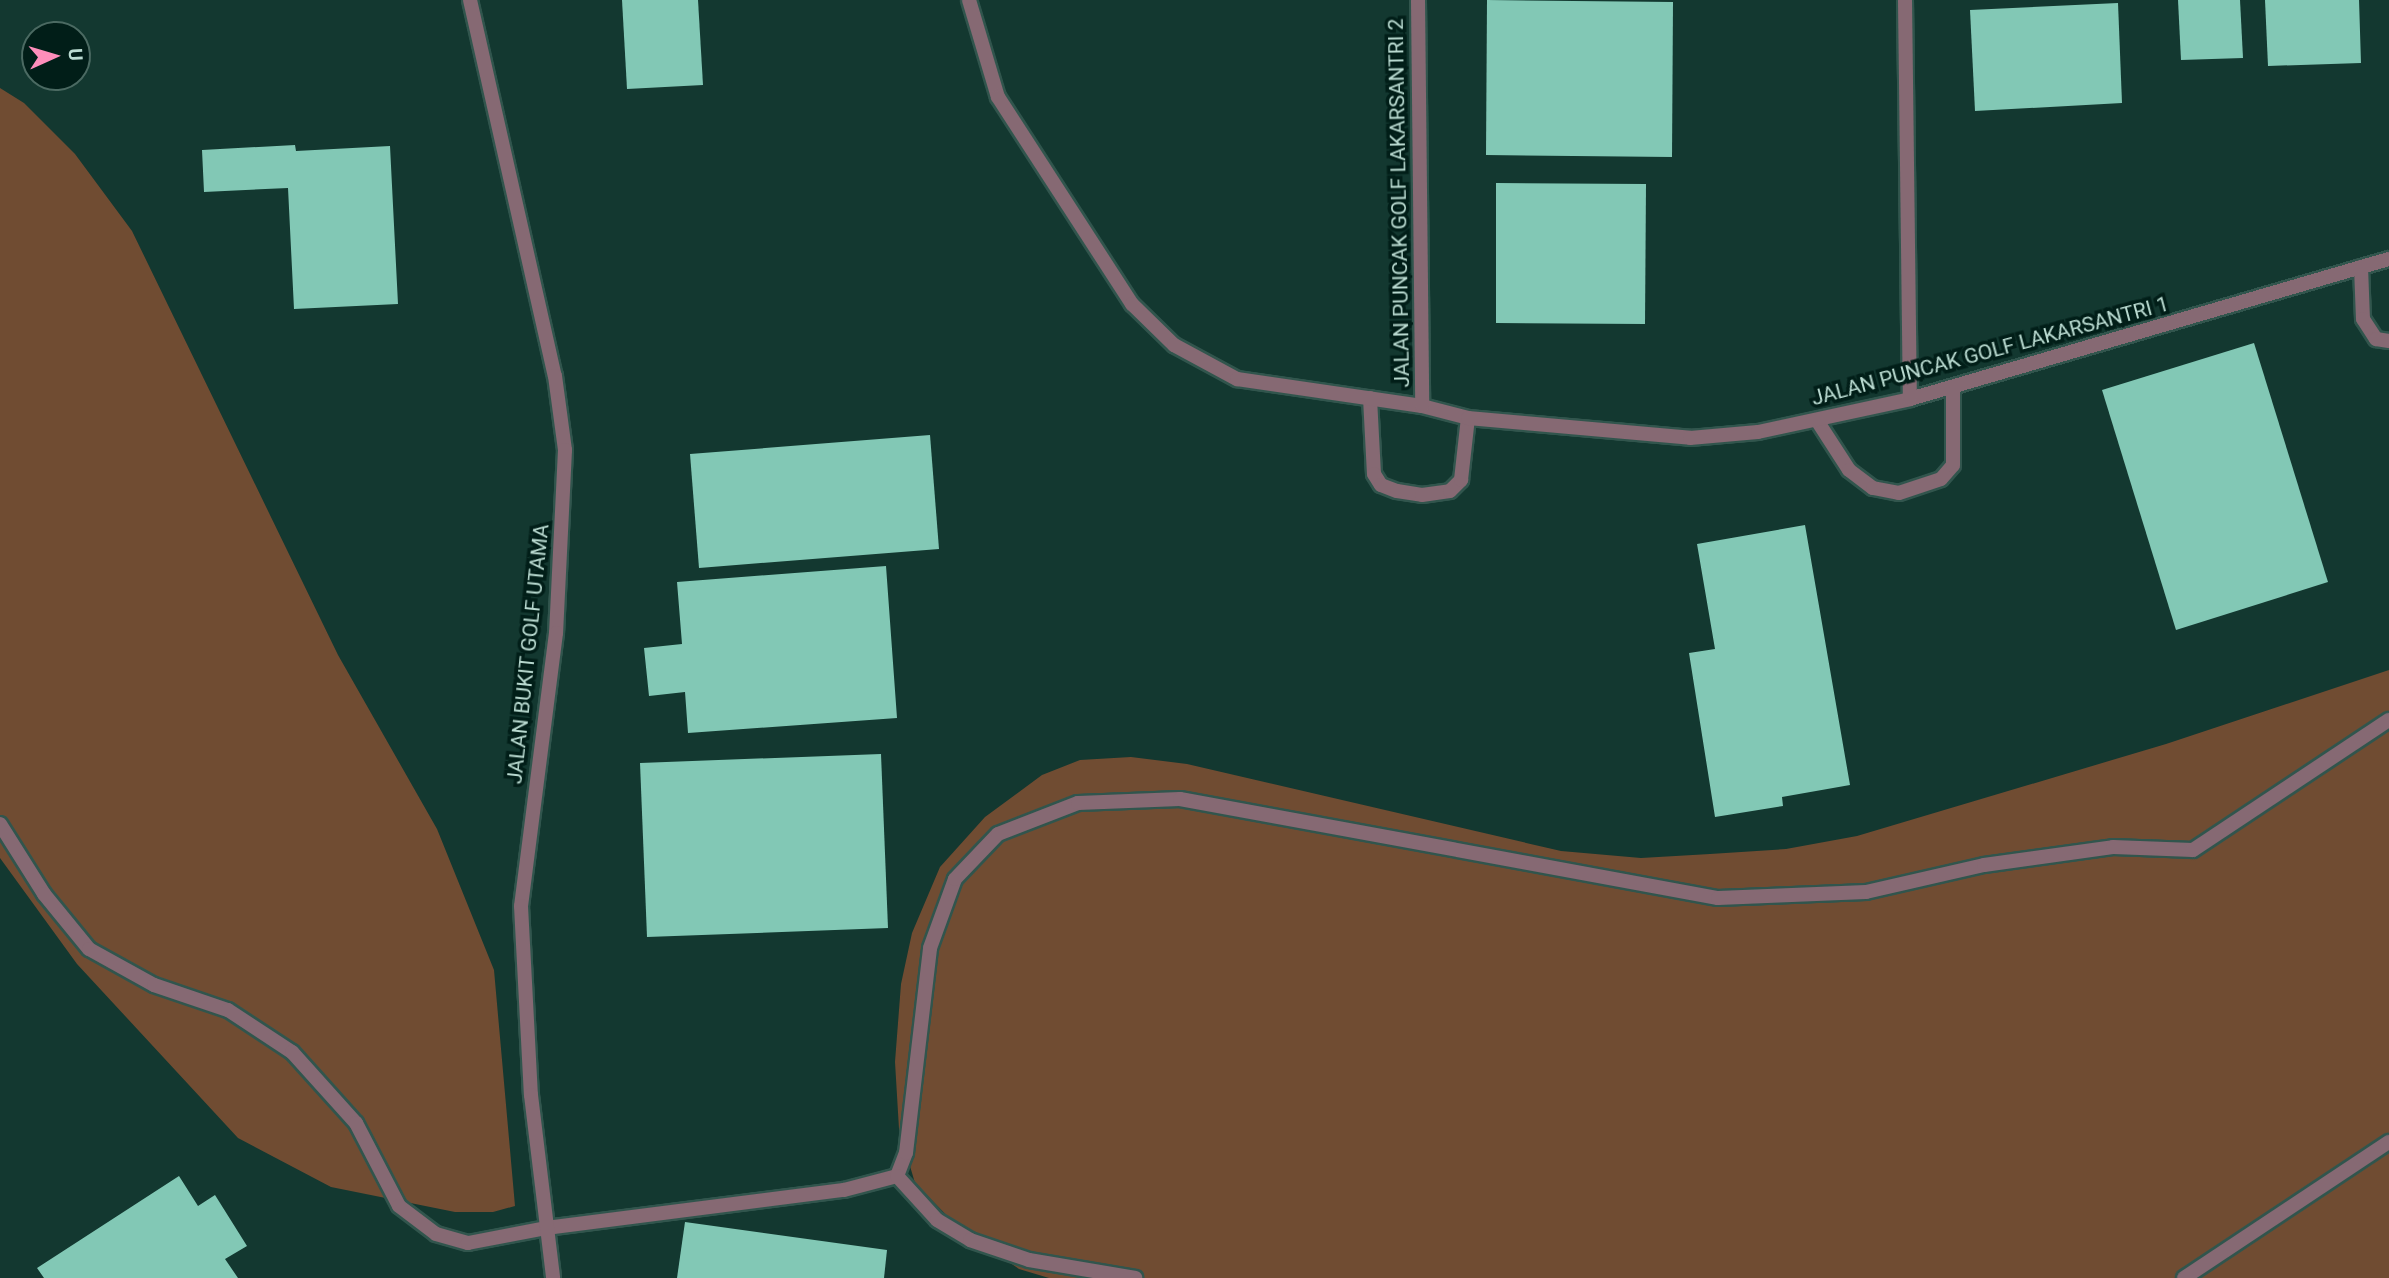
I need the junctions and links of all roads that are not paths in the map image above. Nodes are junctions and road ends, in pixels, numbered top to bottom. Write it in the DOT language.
graph roads {
  1 [pos="470,0"];
  2 [pos="969,0"];
  3 [pos="1418,0"];
  4 [pos="1905,0"];
  5 [pos="2389,259"];
  6 [pos="2361,267"];
  7 [pos="2389,341"];
  8 [pos="1953,387"];
  9 [pos="1370,398"];
  10 [pos="1910,399"];
  11 [pos="1422,406"];
  12 [pos="1468,418"];
  13 [pos="1818,422"];
  14 [pos="2389,720"];
  15 [pos="0,824"];
  16 [pos="2389,1142"];
  17 [pos="897,1176"];
  18 [pos="546,1228"];
  19 [pos="553,1278"];
  20 [pos="1135,1278"];
  21 [pos="2184,1278"];
  1 -- 18 [label="street, JALAN BUKIT GOLF UTAMA"];
  2 -- 9 [label="street, JALAN PUNCAK GOLF LAKARSANTRI 1"];
  3 -- 11 [label="street, JALAN PUNCAK GOLF LAKARSANTRI 2"];
  4 -- 10 [label="street"];
  5 -- 6 [label="street, JALAN PUNCAK GOLF LAKARSANTRI 1"];
  6 -- 7 [label="street"];
  6 -- 8 [label="street, JALAN PUNCAK GOLF LAKARSANTRI 1"];
  8 -- 10 [label="street, JALAN PUNCAK GOLF LAKARSANTRI 1"];
  8 -- 13 [label="street"];
  9 -- 11 [label="street, JALAN PUNCAK GOLF LAKARSANTRI 1"];
  9 -- 12 [label="street"];
  10 -- 13 [label="street, JALAN PUNCAK GOLF LAKARSANTRI 1"];
  11 -- 12 [label="street, JALAN PUNCAK GOLF LAKARSANTRI 1"];
  12 -- 13 [label="street, JALAN PUNCAK GOLF LAKARSANTRI 1"];
  14 -- 17 [label="street"];
  15 -- 18 [label="street"];
  16 -- 21 [label="street"];
  17 -- 18 [label="street"];
  17 -- 20 [label="street"];
  18 -- 19 [label="street, JALAN BUKIT GOLF UTAMA"];
}
